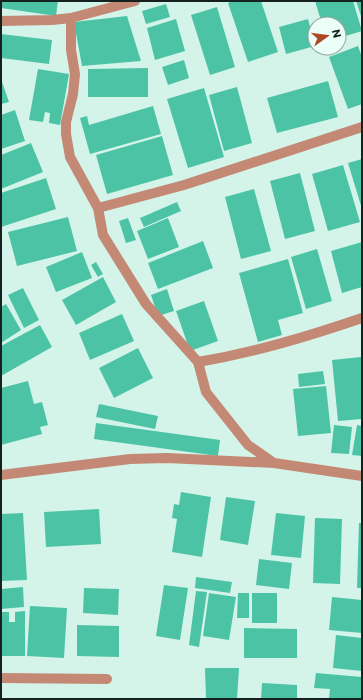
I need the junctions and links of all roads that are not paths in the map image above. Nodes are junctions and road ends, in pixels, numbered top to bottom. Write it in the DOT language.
graph roads {
  1 [pos="135,1"];
  2 [pos="71,18"];
  3 [pos="1,21"];
  4 [pos="362,127"];
  5 [pos="98,208"];
  6 [pos="362,318"];
  7 [pos="198,362"];
  8 [pos="274,464"];
  9 [pos="1,475"];
  10 [pos="362,476"];
  11 [pos="1,678"];
  12 [pos="107,679"];
  1 -- 2 [label="street"];
  2 -- 3 [label="street"];
  2 -- 5 [label="street"];
  4 -- 5 [label="street"];
  5 -- 7 [label="street"];
  6 -- 7 [label="street"];
  7 -- 8 [label="street"];
  8 -- 9 [label="street"];
  8 -- 10 [label="street"];
  11 -- 12 [label="street"];
}
